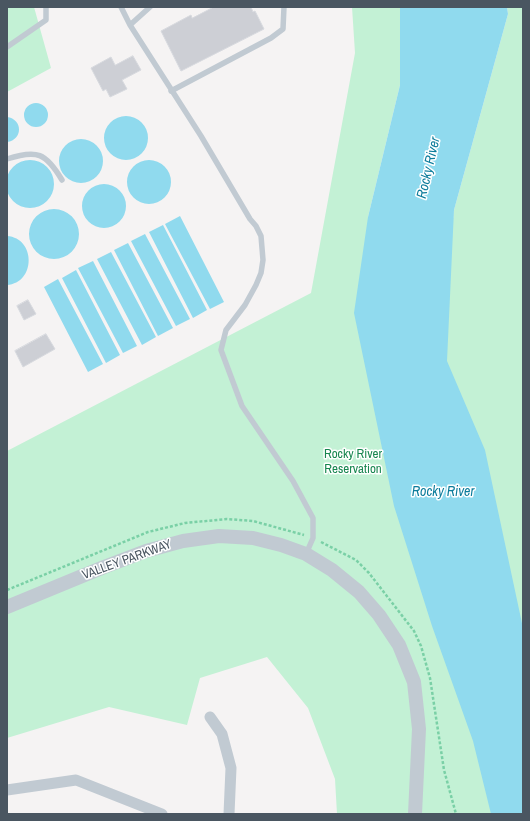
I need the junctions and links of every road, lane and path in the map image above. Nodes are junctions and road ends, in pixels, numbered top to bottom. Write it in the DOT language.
graph roads {
  1 [pos="46,7"];
  2 [pos="121,7"];
  3 [pos="150,7"];
  4 [pos="284,7"];
  5 [pos="130,25"];
  6 [pos="7,47"];
  7 [pos="171,91"];
  8 [pos="7,159"];
  9 [pos="62,180"];
  10 [pos="313,538"];
  11 [pos="306,554"];
  12 [pos="7,590"];
  13 [pos="7,607"];
  14 [pos="210,717"];
  15 [pos="7,790"];
  16 [pos="162,814"];
  17 [pos="229,814"];
  18 [pos="415,814"];
  19 [pos="456,814"];
  1 -- 6 [label="lane"];
  2 -- 5 [label="lane"];
  3 -- 5 [label="lane"];
  4 -- 7 [label="lane"];
  5 -- 7 [label="lane"];
  7 -- 10 [label="lane"];
  8 -- 9 [label="lane"];
  10 -- 11 [label="lane"];
  10 -- 12 [label="path"];
  10 -- 19 [label="path"];
  11 -- 13 [label="street, VALLEY PARKWAY"];
  11 -- 18 [label="street, VALLEY PARKWAY"];
  14 -- 17 [label="street"];
  15 -- 16 [label="street"];
}
